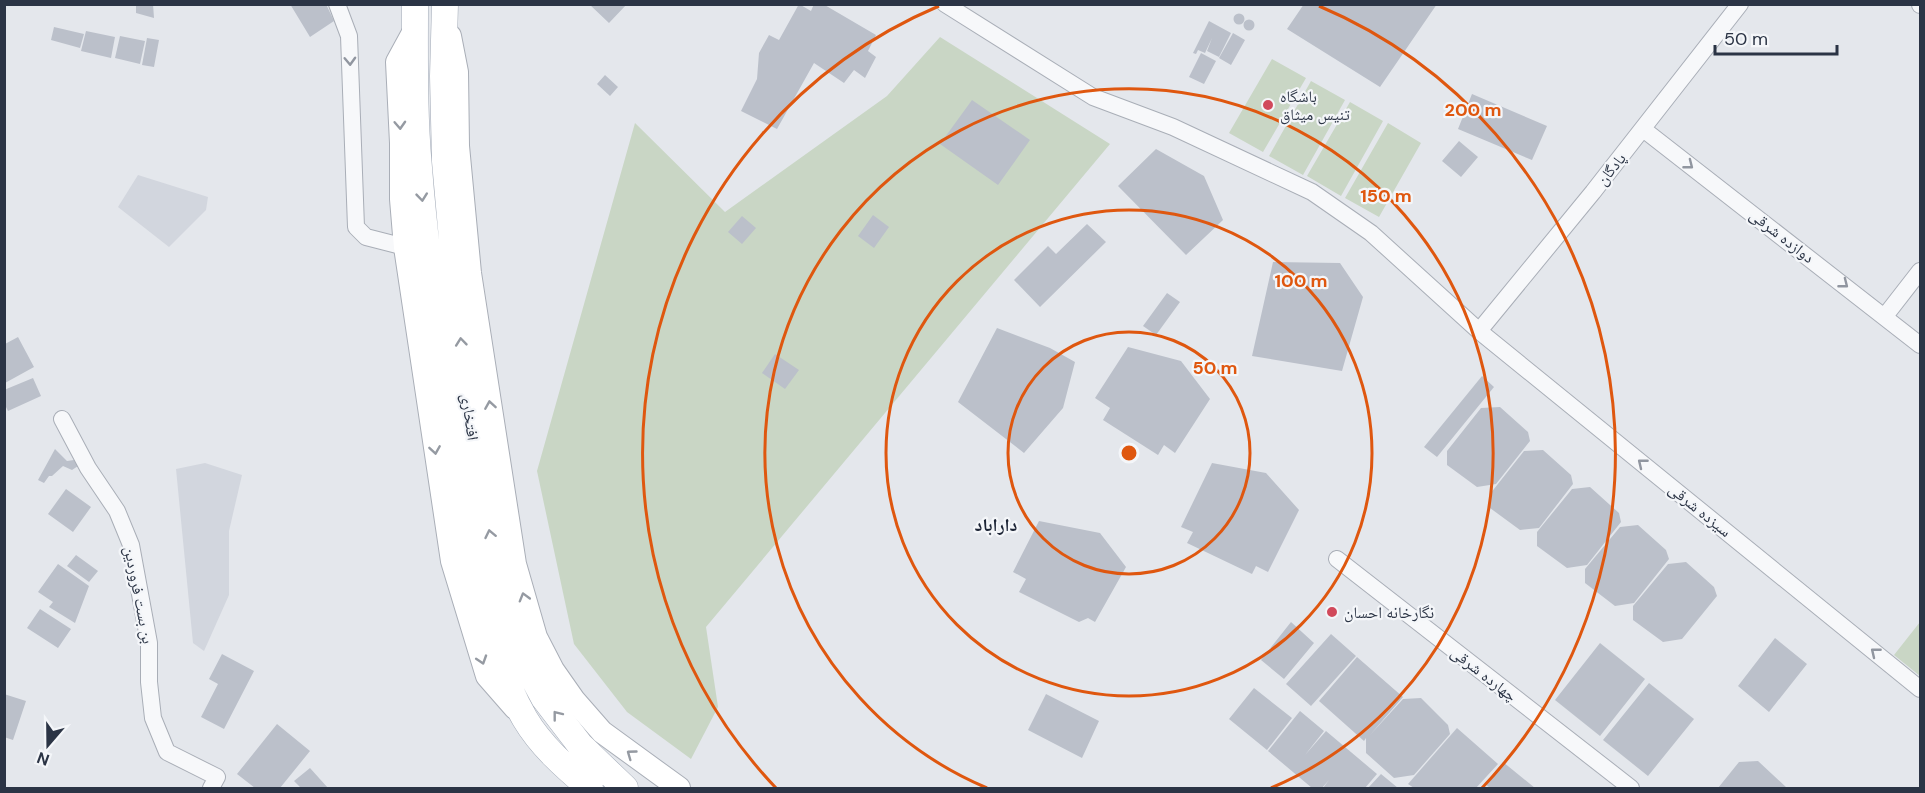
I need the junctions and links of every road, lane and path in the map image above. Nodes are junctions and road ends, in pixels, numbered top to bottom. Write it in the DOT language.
graph roads {
  1 [pos="337,4"];
  2 [pos="945,4"];
  3 [pos="1740,4"];
  4 [pos="446,9"];
  5 [pos="415,16"];
  6 [pos="415,97"];
  7 [pos="443,97"];
  8 [pos="1643,129"];
  9 [pos="405,247"];
  10 [pos="1920,271"];
  11 [pos="1885,316"];
  12 [pos="1479,331"];
  13 [pos="1920,345"];
  14 [pos="62,419"];
  15 [pos="1336,559"];
  16 [pos="1920,689"];
  17 [pos="525,720"];
  18 [pos="211,789"];
  19 [pos="590,789"];
  20 [pos="625,789"];
  21 [pos="679,789"];
  22 [pos="1631,789"];
  1 -- 9 [label="street, one-way"];
  2 -- 12 [label="street, سیزده شرقی"];
  3 -- 8 [label="street, پادگان"];
  4 -- 7 [label="main road, افتخاری"];
  21 -- 4 [label="main road, one-way"];
  5 -- 6 [label="main road, افتخاری"];
  5 -- 9 [label="main road, one-way"];
  6 -- 7 [label="main road"];
  6 -- 17 [label="main road, افتخاری, one-way"];
  20 -- 7 [label="main road, افتخاری, one-way"];
  8 -- 11 [label="street, دوازده شرقی, one-way"];
  8 -- 12 [label="street, پادگان"];
  9 -- 17 [label="main road, one-way"];
  10 -- 11 [label="street"];
  11 -- 13 [label="street, دوازده شرقی"];
  16 -- 12 [label="street, سیزده شرقی, one-way"];
  14 -- 18 [label="street, بن بست فروردین"];
  15 -- 22 [label="street, چهارده شرقی"];
  17 -- 19 [label="main road, افتخاری"];
}
